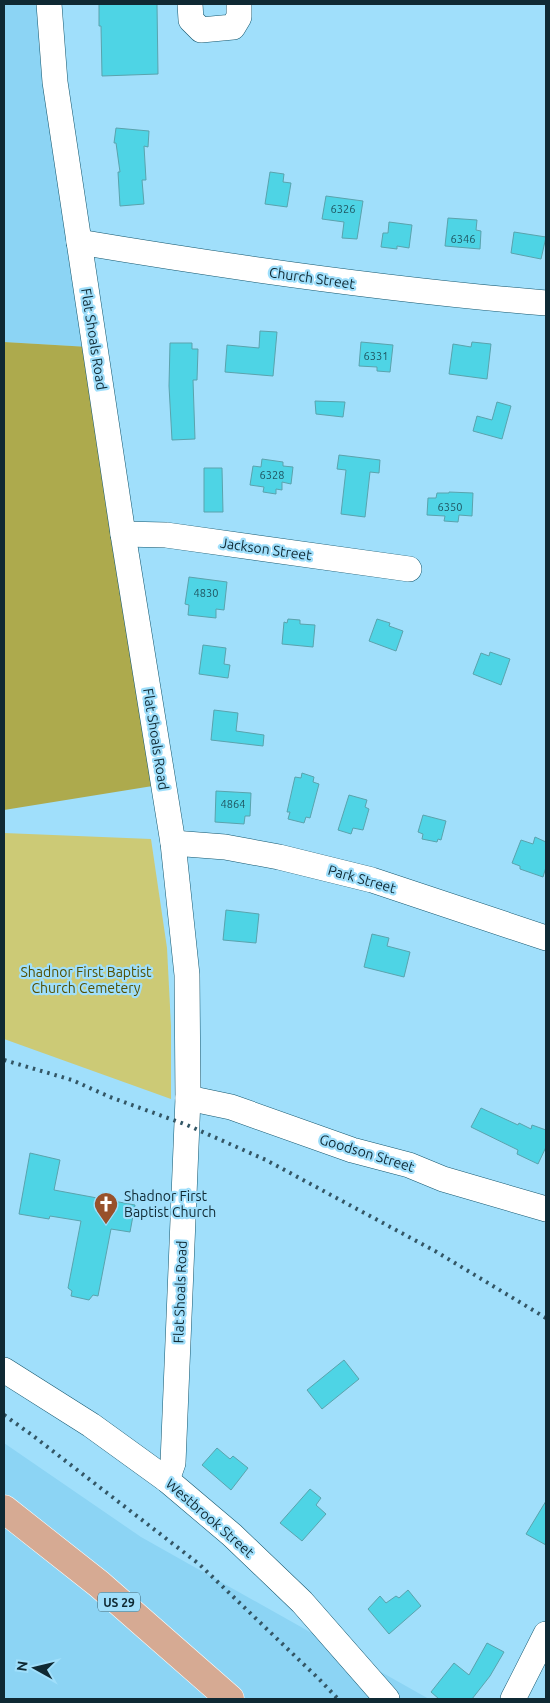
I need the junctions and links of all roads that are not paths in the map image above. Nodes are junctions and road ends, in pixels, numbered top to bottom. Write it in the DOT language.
graph roads {
  1 [pos="49,4"];
  2 [pos="190,4"];
  3 [pos="239,4"];
  4 [pos="79,242"];
  5 [pos="546,302"];
  6 [pos="123,534"];
  7 [pos="409,570"];
  8 [pos="173,843"];
  9 [pos="546,938"];
  10 [pos="188,1098"];
  11 [pos="546,1208"];
  12 [pos="4,1370"];
  13 [pos="167,1480"];
  14 [pos="4,1509"];
  15 [pos="546,1634"];
  16 [pos="230,1699"];
  17 [pos="387,1699"];
  18 [pos="513,1699"];
  1 -- 4 [label="street, Flat Shoals Road"];
  2 -- 3 [label="street"];
  4 -- 5 [label="street, Church Street"];
  4 -- 6 [label="street, Flat Shoals Road"];
  6 -- 7 [label="street, Jackson Street"];
  6 -- 8 [label="street, Flat Shoals Road"];
  8 -- 9 [label="street, Park Street"];
  8 -- 10 [label="street, Flat Shoals Road"];
  10 -- 11 [label="street, Goodson Street"];
  10 -- 13 [label="street, Flat Shoals Road"];
  12 -- 13 [label="street, Westbrook Street"];
  13 -- 17 [label="street, Westbrook Street"];
  14 -- 16 [label="main road, US 29"];
  15 -- 18 [label="street"];
}
